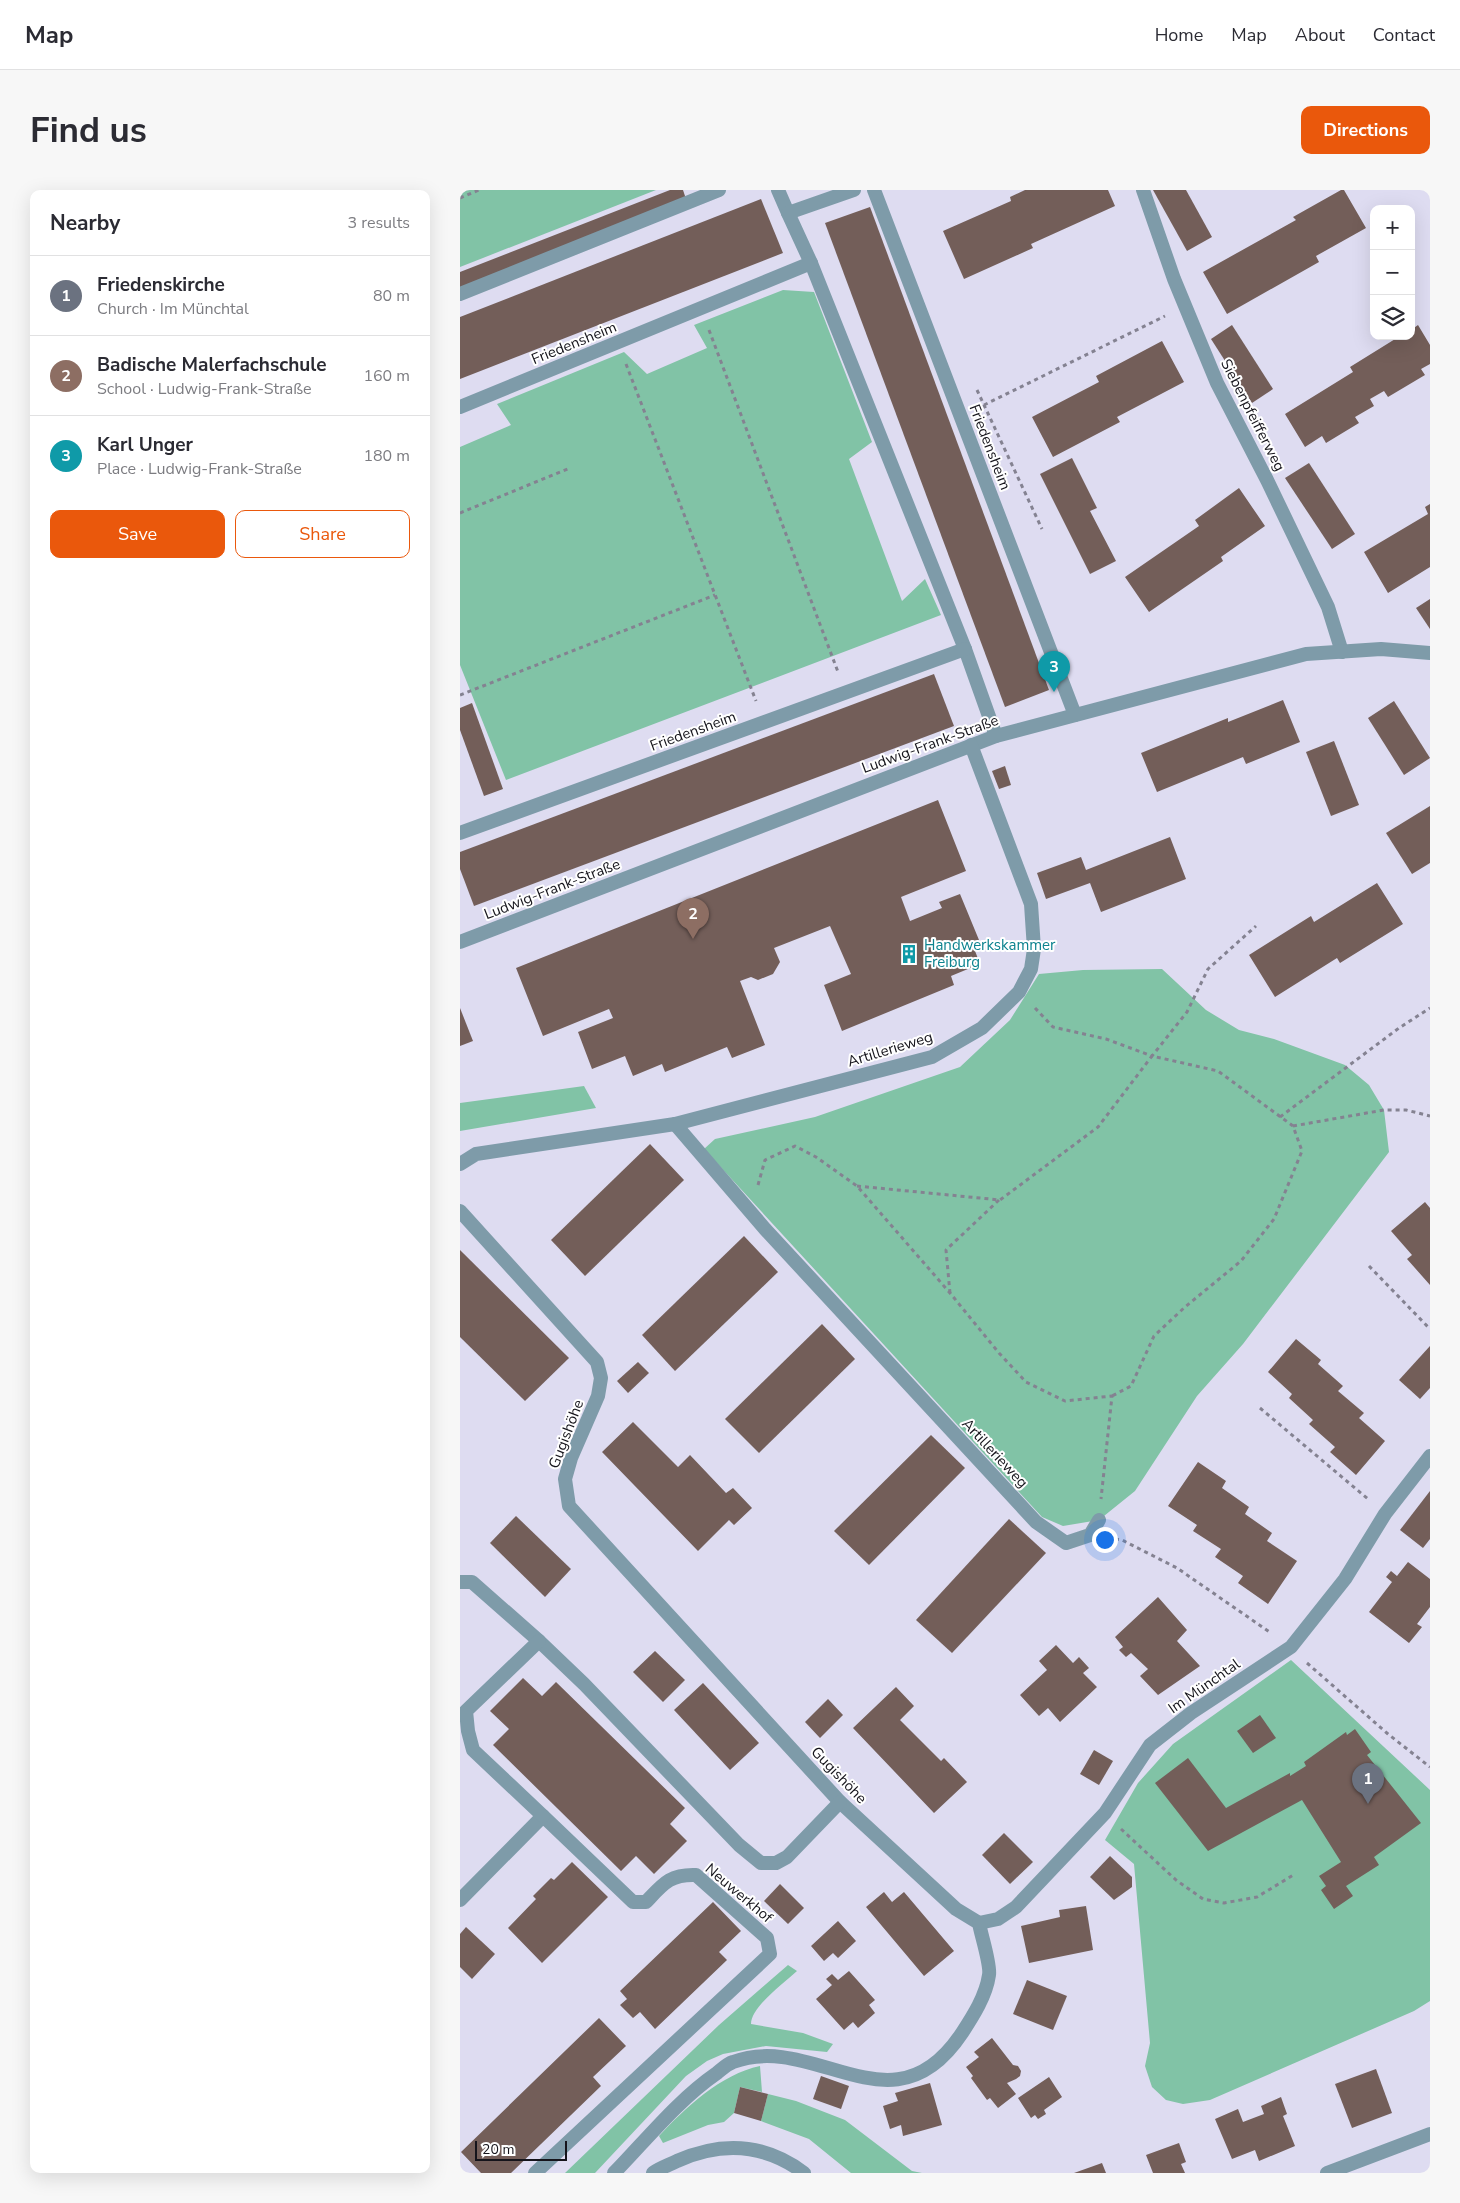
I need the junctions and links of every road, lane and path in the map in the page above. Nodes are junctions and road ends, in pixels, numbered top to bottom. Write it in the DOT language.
graph roads {
  1 [pos="479,190"];
  2 [pos="719,190"];
  3 [pos="778,190"];
  4 [pos="854,190"];
  5 [pos="874,190"];
  6 [pos="1143,190"];
  7 [pos="460,198"];
  8 [pos="788,213"];
  9 [pos="811,262"];
  10 [pos="460,294"];
  11 [pos="1185,306"];
  12 [pos="700,308"];
  13 [pos="617,342"];
  14 [pos="460,407"];
  15 [pos="570,468"];
  16 [pos="460,513"];
  17 [pos="1042,528"];
  18 [pos="715,596"];
  19 [pos="965,649"];
  20 [pos="1342,652"];
  21 [pos="1430,653"];
  22 [pos="832,657"];
  23 [pos="750,686"];
  24 [pos="460,695"];
  25 [pos="1075,715"];
  26 [pos="996,736"];
  27 [pos="971,745"];
  28 [pos="460,833"];
  29 [pos="1256,926"];
  30 [pos="460,942"];
  31 [pos="1430,1008"];
  32 [pos="1053,1027"];
  33 [pos="1152,1056"];
  34 [pos="1430,1116"];
  35 [pos="1280,1117"];
  36 [pos="676,1124"];
  37 [pos="1293,1126"];
  38 [pos="460,1164"];
  39 [pos="857,1186"];
  40 [pos="758,1192"];
  41 [pos="1000,1200"];
  42 [pos="460,1211"];
  43 [pos="1369,1266"];
  44 [pos="950,1293"];
  45 [pos="1430,1329"];
  46 [pos="1112,1396"];
  47 [pos="1260,1408"];
  48 [pos="1430,1456"];
  49 [pos="1385,1514"];
  50 [pos="1099,1520"];
  51 [pos="1090,1535"];
  52 [pos="460,1582"];
  53 [pos="539,1641"];
  54 [pos="1291,1647"];
  55 [pos="1430,1767"];
  56 [pos="840,1802"];
  57 [pos="1105,1813"];
  58 [pos="543,1816"];
  59 [pos="1295,1874"];
  60 [pos="460,1900"];
  61 [pos="979,1923"];
  62 [pos="1430,2134"];
  63 [pos="1350,2169"];
  64 [pos="535,2173"];
  65 [pos="614,2173"];
  66 [pos="653,2173"];
  67 [pos="804,2173"];
  68 [pos="1327,2173"];
  1 -- 7 [label="path"];
  2 -- 10 [label="street"];
  3 -- 8 [label="street"];
  4 -- 8 [label="street"];
  5 -- 25 [label="street, Friedensheim"];
  6 -- 11 [label="street, Siebenpfeifferweg"];
  8 -- 9 [label="street"];
  9 -- 12 [label="street, Friedensheim"];
  9 -- 19 [label="street"];
  11 -- 17 [label="path"];
  11 -- 20 [label="street, Siebenpfeifferweg"];
  12 -- 13 [label="street, Friedensheim"];
  12 -- 22 [label="path"];
  13 -- 14 [label="street, Friedensheim"];
  13 -- 18 [label="path"];
  15 -- 16 [label="path"];
  18 -- 23 [label="path"];
  18 -- 24 [label="path"];
  19 -- 26 [label="street"];
  19 -- 28 [label="street, Friedensheim"];
  20 -- 21 [label="street, Ludwig-Frank-Straße"];
  20 -- 25 [label="street, Ludwig-Frank-Straße"];
  25 -- 26 [label="street, Ludwig-Frank-Straße"];
  26 -- 27 [label="street, Ludwig-Frank-Straße"];
  27 -- 30 [label="street, Ludwig-Frank-Straße"];
  27 -- 36 [label="street, Artillerieweg"];
  29 -- 33 [label="path"];
  31 -- 35 [label="path"];
  32 -- 33 [label="path"];
  33 -- 35 [label="path"];
  33 -- 41 [label="path"];
  34 -- 37 [label="path"];
  35 -- 37 [label="path"];
  36 -- 38 [label="street, Artillerieweg"];
  36 -- 51 [label="street, Artillerieweg"];
  37 -- 46 [label="path"];
  39 -- 40 [label="path"];
  39 -- 41 [label="path"];
  39 -- 44 [label="path"];
  41 -- 44 [label="path"];
  42 -- 56 [label="street, Gugishöhe"];
  43 -- 45 [label="path"];
  44 -- 46 [label="path"];
  46 -- 50 [label="path"];
  47 -- 49 [label="path"];
  48 -- 49 [label="street, Im Münchtal"];
  49 -- 54 [label="street, Im Münchtal"];
  50 -- 51 [label="street"];
  51 -- 54 [label="path"];
  52 -- 53 [label="street"];
  53 -- 56 [label="street"];
  53 -- 58 [label="street, Neuwerkhof"];
  54 -- 55 [label="path"];
  54 -- 57 [label="street, Im Münchtal"];
  56 -- 61 [label="street, Gugishöhe"];
  57 -- 59 [label="path"];
  57 -- 61 [label="street, Im Münchtal"];
  58 -- 60 [label="street"];
  58 -- 64 [label="street, Neuwerkhof"];
  61 -- 65 [label="street"];
  62 -- 63 [label="street"];
  63 -- 68 [label="street"];
  66 -- 67 [label="street"];
}
